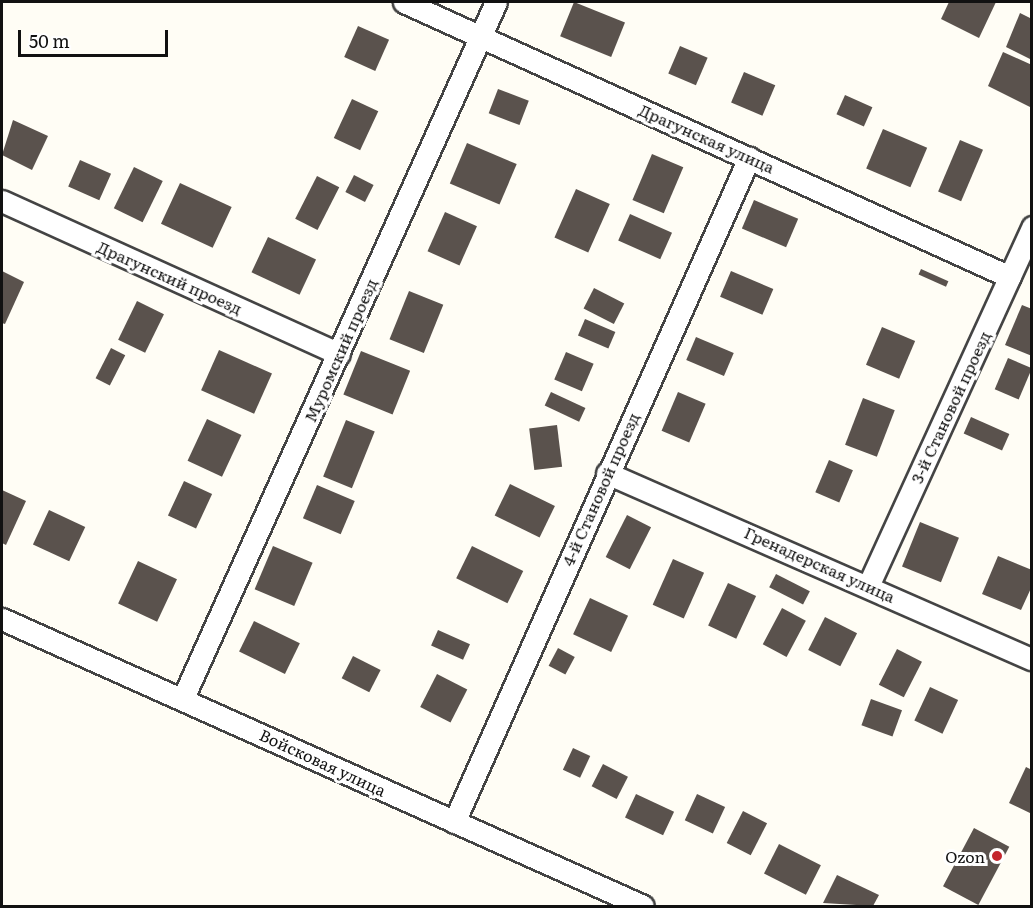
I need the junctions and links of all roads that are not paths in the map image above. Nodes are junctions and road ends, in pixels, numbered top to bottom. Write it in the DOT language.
graph roads {
  1 [pos="404,2"];
  2 [pos="496,2"];
  3 [pos="481,35"];
  4 [pos="749,158"];
  5 [pos="2,201"];
  6 [pos="1032,227"];
  7 [pos="1010,277"];
  8 [pos="339,354"];
  9 [pos="607,473"];
  10 [pos="868,586"];
  11 [pos="2,619"];
  12 [pos="1032,660"];
  13 [pos="183,698"];
  14 [pos="454,822"];
  15 [pos="643,906"];
  1 -- 3 [label="street, Драгунская улица"];
  2 -- 3 [label="street, Муромский проезд"];
  3 -- 4 [label="street, Драгунская улица"];
  3 -- 8 [label="street, Муромский проезд"];
  4 -- 7 [label="street, Драгунская улица"];
  4 -- 9 [label="street, 4-й Становой проезд"];
  5 -- 8 [label="street, Драгунский проезд"];
  6 -- 7 [label="street, 3-й Становой проезд"];
  7 -- 10 [label="street, 3-й Становой проезд"];
  8 -- 13 [label="street, Муромский проезд"];
  9 -- 10 [label="street, Гренадерская улица"];
  9 -- 14 [label="street, 4-й Становой проезд"];
  10 -- 12 [label="street, Гренадерская улица"];
  11 -- 13 [label="street, Войсковая улица"];
  13 -- 14 [label="street, Войсковая улица"];
  14 -- 15 [label="street, Войсковая улица"];
}
